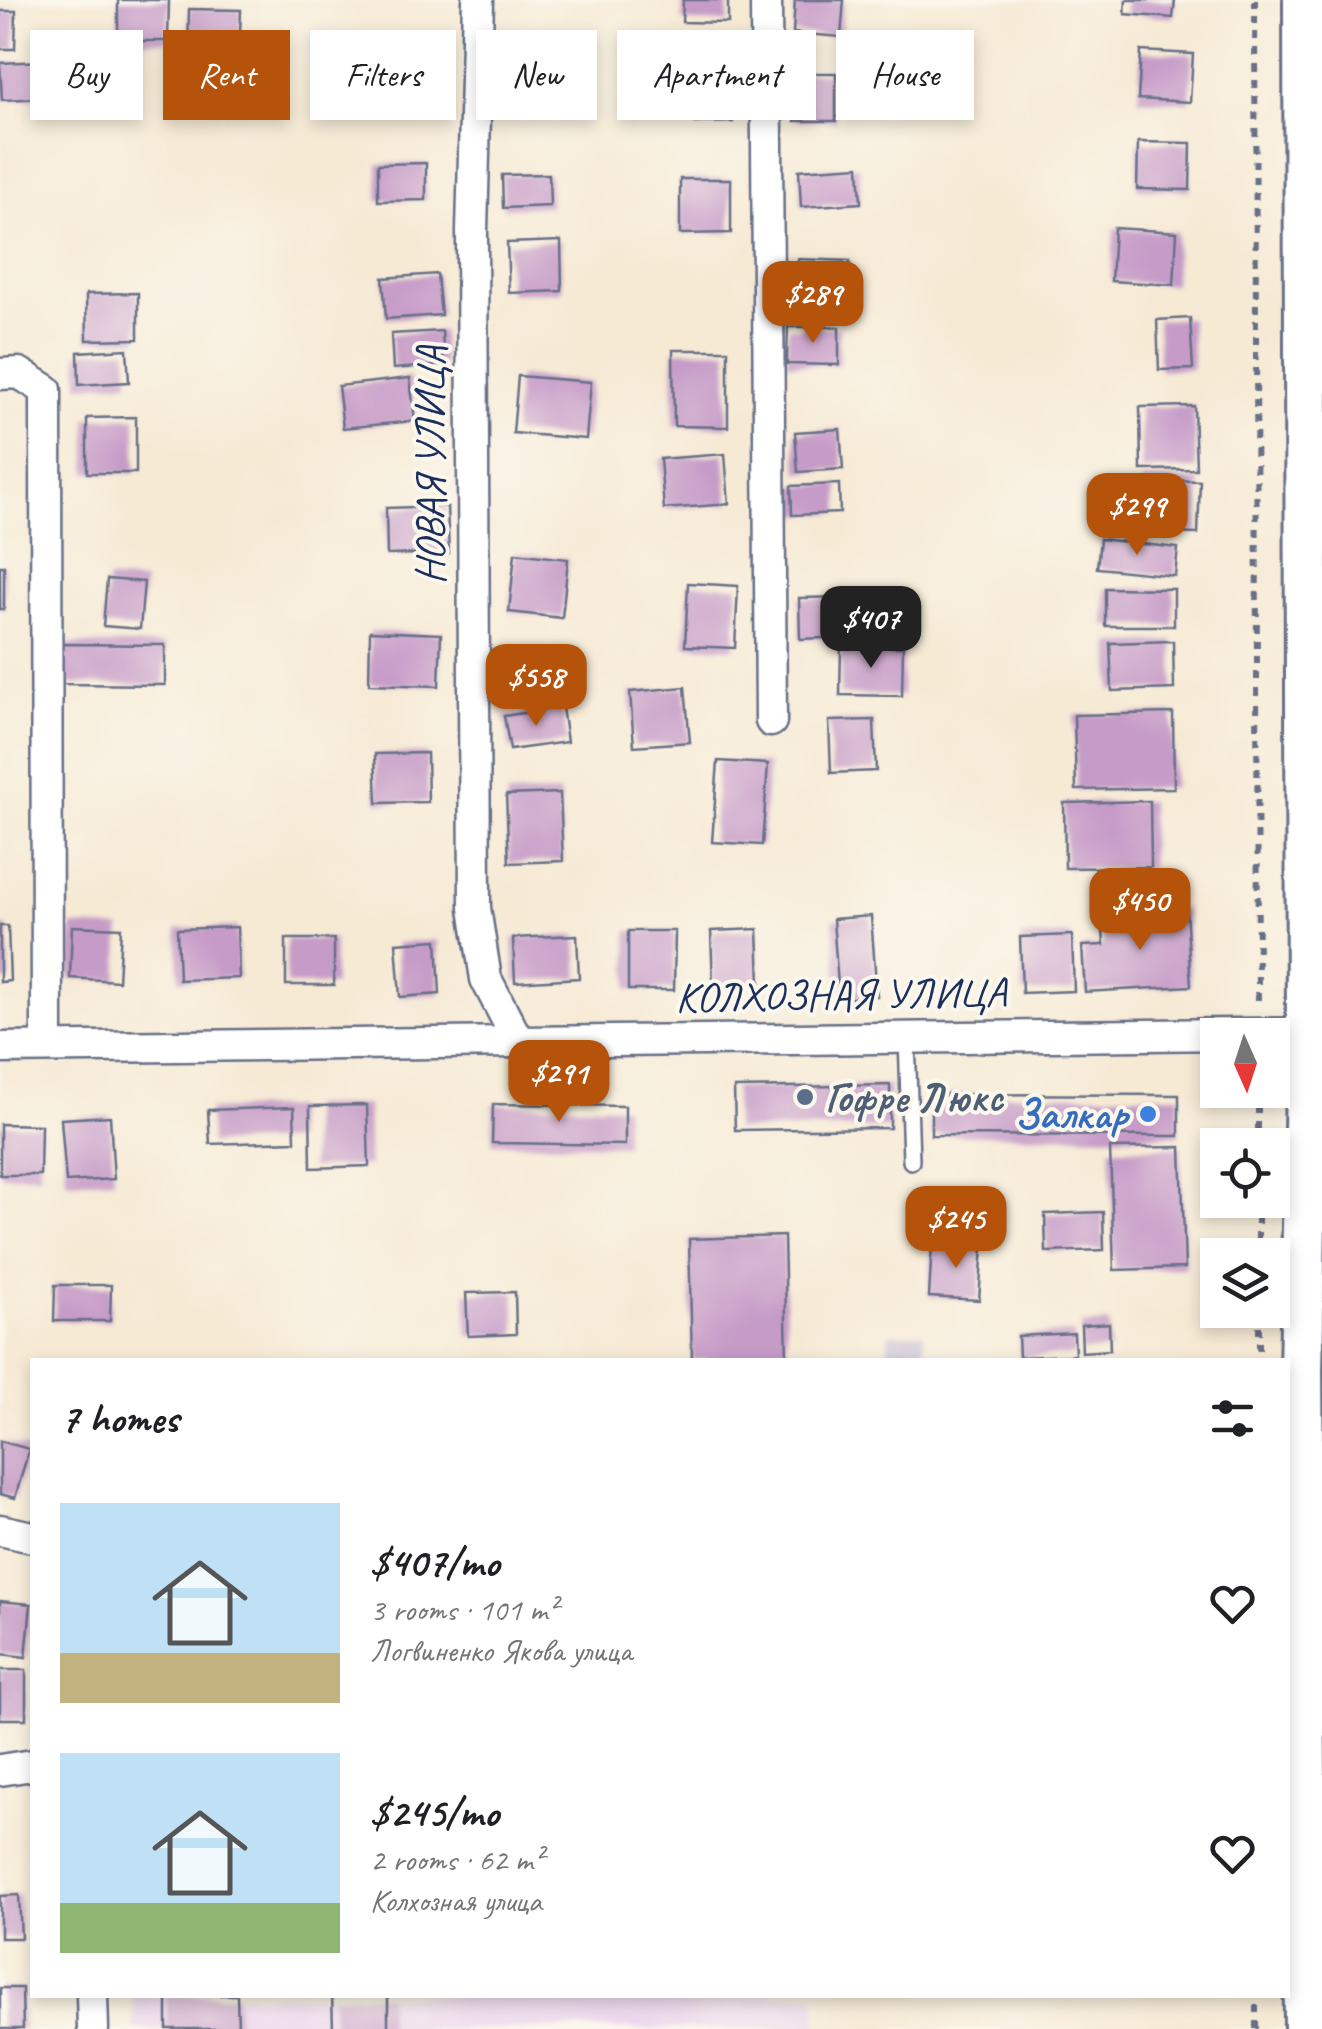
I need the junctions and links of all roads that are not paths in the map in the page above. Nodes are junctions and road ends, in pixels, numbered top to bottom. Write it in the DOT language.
graph roads {
  1 [pos="478,0"];
  2 [pos="766,0"];
  3 [pos="1305,0"];
  4 [pos="0,374"];
  5 [pos="772,721"];
  6 [pos="1290,1033"];
  7 [pos="1315,1033"];
  8 [pos="1200,1034"];
  9 [pos="907,1037"];
  10 [pos="518,1041"];
  11 [pos="47,1046"];
  12 [pos="0,1048"];
  13 [pos="911,1161"];
  14 [pos="1294,1433"];
  15 [pos="0,1530"];
  16 [pos="30,1537"];
  17 [pos="1295,1626"];
  18 [pos="30,1765"];
  19 [pos="0,1770"];
  20 [pos="92,1998"];
  21 [pos="93,2029"];
  22 [pos="1306,2029"];
  1 -- 10 [label="street, НОВАЯ УЛИЦА"];
  2 -- 5 [label="street"];
  3 -- 7 [label="main road"];
  4 -- 11 [label="street"];
  6 -- 7 [label="street, КОЛХОЗНАЯ УЛИЦА"];
  7 -- 14 [label="main road"];
  8 -- 9 [label="street, КОЛХОЗНАЯ УЛИЦА"];
  9 -- 10 [label="street, КОЛХОЗНАЯ УЛИЦА"];
  9 -- 13 [label="lane"];
  10 -- 11 [label="street, КОЛХОЗНАЯ УЛИЦА"];
  11 -- 12 [label="street, КОЛХОЗНАЯ УЛИЦА"];
  14 -- 17 [label="main road"];
  15 -- 16 [label="street"];
  17 -- 22 [label="main road"];
  18 -- 19 [label="street"];
  20 -- 21 [label="street"];
}
